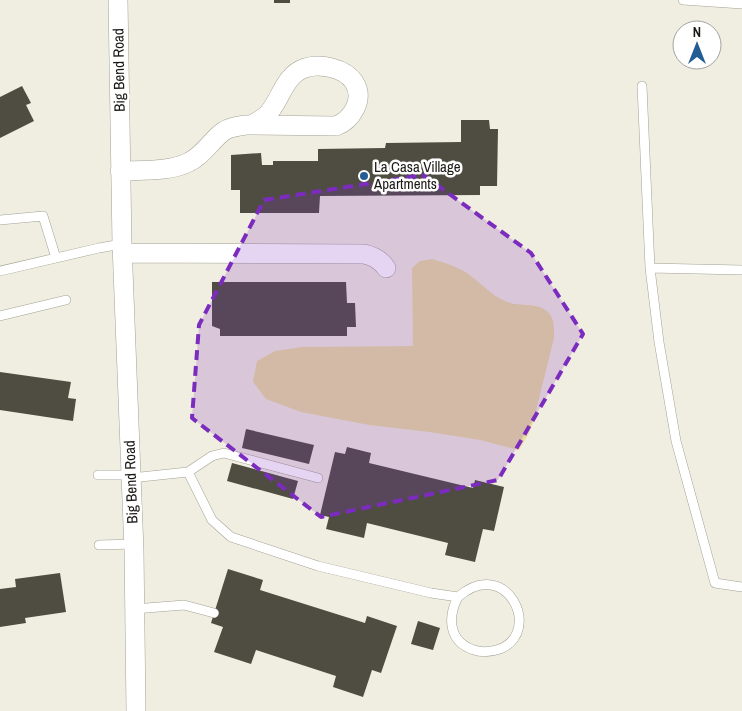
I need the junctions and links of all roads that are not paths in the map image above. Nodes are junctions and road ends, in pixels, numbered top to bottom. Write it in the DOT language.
graph roads {
  1 [pos="118,0"];
  2 [pos="683,0"];
  3 [pos="715,2"];
  4 [pos="742,4"];
  5 [pos="642,86"];
  6 [pos="251,125"];
  7 [pos="120,171"];
  8 [pos="0,220"];
  9 [pos="122,248"];
  10 [pos="56,258"];
  11 [pos="386,268"];
  12 [pos="650,268"];
  13 [pos="742,270"];
  14 [pos="0,271"];
  15 [pos="66,300"];
  16 [pos="0,316"];
  17 [pos="188,472"];
  18 [pos="98,475"];
  19 [pos="131,476"];
  20 [pos="318,478"];
  21 [pos="134,544"];
  22 [pos="99,545"];
  23 [pos="742,587"];
  24 [pos="458,597"];
  25 [pos="134,609"];
  26 [pos="214,613"];
  27 [pos="136,711"];
  1 -- 7 [label="street, Big Bend Road"];
  2 -- 3 [label="lane"];
  3 -- 4 [label="lane"];
  5 -- 12 [label="lane"];
  6 -- 6 [label="street"];
  6 -- 7 [label="street"];
  7 -- 9 [label="street, Big Bend Road"];
  8 -- 10 [label="lane"];
  9 -- 10 [label="lane"];
  9 -- 11 [label="street"];
  9 -- 19 [label="street, Big Bend Road"];
  10 -- 14 [label="lane"];
  12 -- 13 [label="lane"];
  12 -- 23 [label="lane"];
  15 -- 16 [label="lane"];
  17 -- 19 [label="lane"];
  17 -- 20 [label="lane"];
  17 -- 24 [label="lane"];
  18 -- 19 [label="lane"];
  19 -- 21 [label="street, Big Bend Road"];
  21 -- 22 [label="lane"];
  21 -- 25 [label="street, Big Bend Road"];
  24 -- 24 [label="lane"];
  25 -- 26 [label="lane"];
  25 -- 27 [label="street, Big Bend Road"];
}
